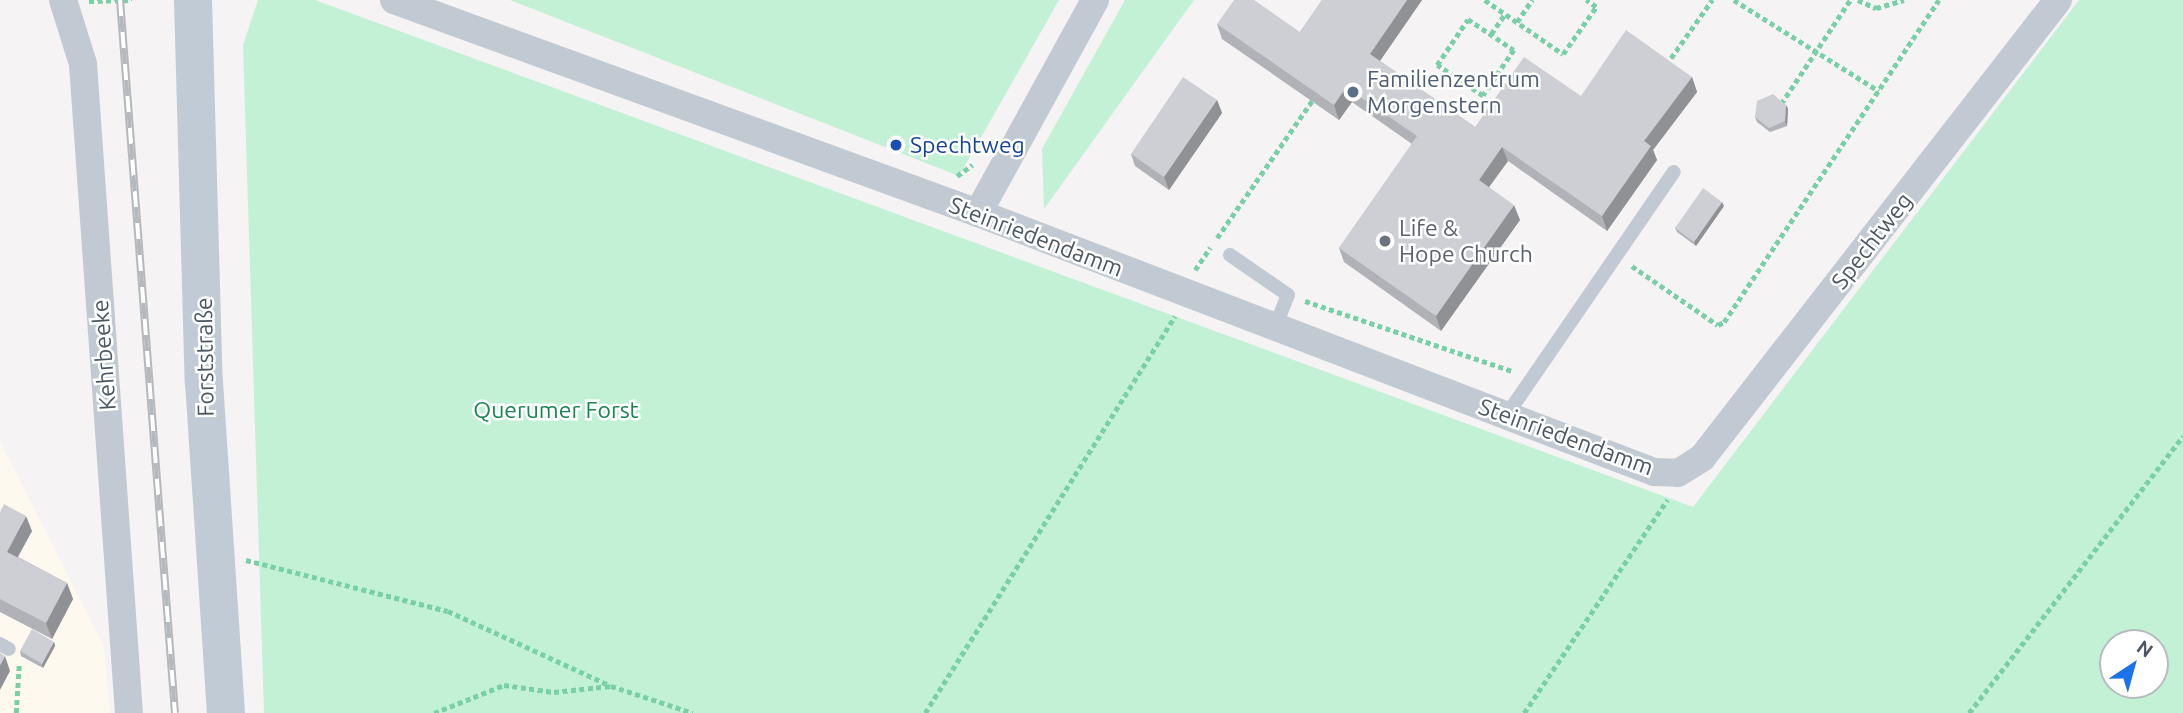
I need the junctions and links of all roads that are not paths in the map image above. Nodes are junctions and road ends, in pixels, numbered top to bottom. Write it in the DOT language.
graph roads {
  1 [pos="193,0"];
  2 [pos="394,0"];
  3 [pos="1095,0"];
  4 [pos="2058,0"];
  5 [pos="74,1"];
  6 [pos="1674,172"];
  7 [pos="978,213"];
  8 [pos="1230,255"];
  9 [pos="1275,329"];
  10 [pos="1506,416"];
  11 [pos="1678,473"];
  12 [pos="129,713"];
  13 [pos="226,713"];
  1 -- 13 [label="main road, Forststraße"];
  2 -- 7 [label="street, Steinriedendamm"];
  3 -- 7 [label="street"];
  4 -- 11 [label="street, Spechtweg"];
  5 -- 12 [label="street, Kehrbeeke"];
  6 -- 10 [label="lane"];
  7 -- 9 [label="street, Steinriedendamm"];
  8 -- 9 [label="lane"];
  9 -- 10 [label="street, Steinriedendamm"];
  10 -- 11 [label="street, Steinriedendamm"];
}
